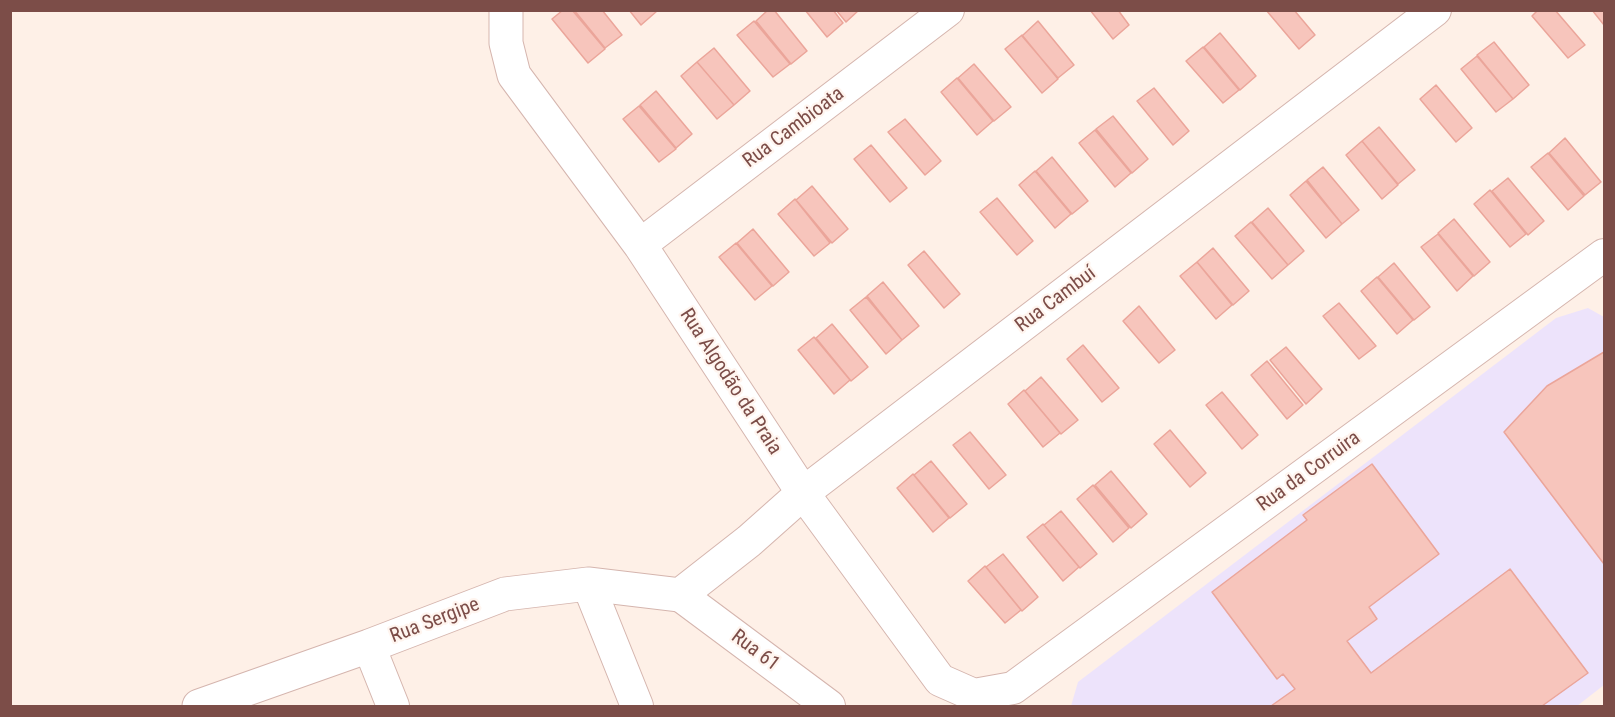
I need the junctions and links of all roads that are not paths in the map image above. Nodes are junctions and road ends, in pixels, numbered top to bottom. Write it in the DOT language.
graph roads {
  1 [pos="506,10"];
  2 [pos="948,10"];
  3 [pos="1435,10"];
  4 [pos="640,245"];
  5 [pos="1601,265"];
  6 [pos="803,493"];
  7 [pos="588,584"];
  8 [pos="680,595"];
  9 [pos="369,646"];
  10 [pos="1013,688"];
  11 [pos="199,706"];
  12 [pos="393,706"];
  13 [pos="637,706"];
  14 [pos="829,706"];
  1 -- 4 [label="street, Rua Algodão da Praia"];
  2 -- 4 [label="street, Rua Cambioata"];
  3 -- 6 [label="street, Rua Cambuí"];
  4 -- 6 [label="street, Rua Algodão da Praia"];
  5 -- 10 [label="street, Rua da Corruira"];
  6 -- 8 [label="street, Rua Cambuí"];
  6 -- 10 [label="street, Rua Algodão da Praia"];
  7 -- 8 [label="street, Rua Sergipe"];
  7 -- 9 [label="street, Rua Sergipe"];
  7 -- 13 [label="street"];
  8 -- 14 [label="street, Rua 61"];
  9 -- 11 [label="street, Rua Sergipe"];
  9 -- 12 [label="street"];
}
